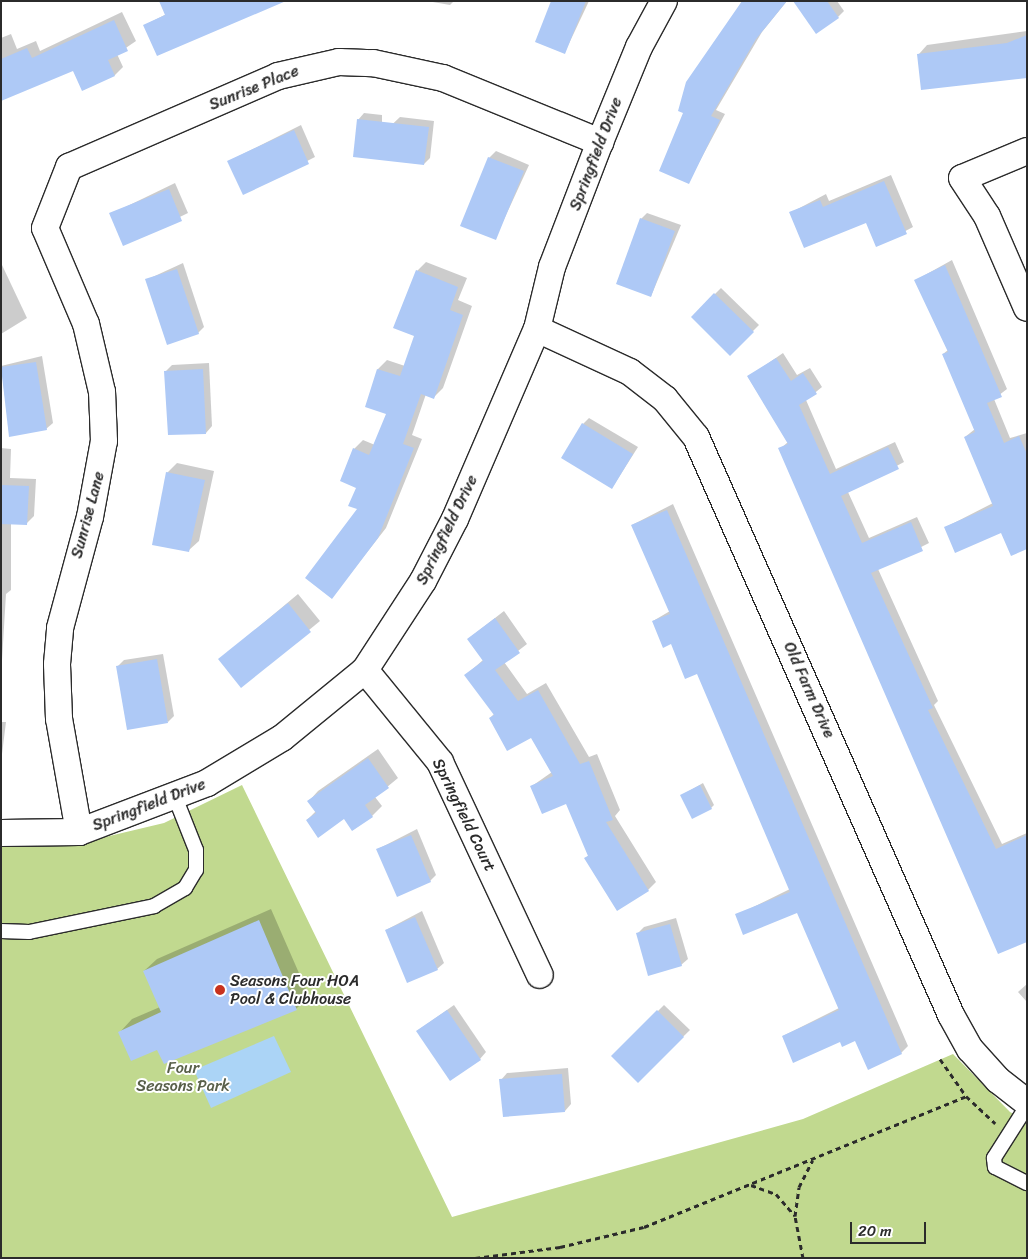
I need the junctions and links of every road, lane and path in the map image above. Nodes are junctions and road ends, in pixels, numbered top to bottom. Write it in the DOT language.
graph roads {
  1 [pos="664,1"];
  2 [pos="600,142"];
  3 [pos="1027,151"];
  4 [pos="53,207"];
  5 [pos="1027,308"];
  6 [pos="537,329"];
  7 [pos="365,670"];
  8 [pos="175,797"];
  9 [pos="79,832"];
  10 [pos="1,833"];
  11 [pos="1,931"];
  12 [pos="540,975"];
  13 [pos="940,1059"];
  14 [pos="966,1096"];
  15 [pos="1027,1104"];
  16 [pos="993,1122"];
  17 [pos="814,1159"];
  18 [pos="1027,1184"];
  19 [pos="751,1185"];
  20 [pos="795,1216"];
  21 [pos="474,1258"];
  22 [pos="803,1258"];
  1 -- 2 [label="street, Springfield Drive"];
  2 -- 4 [label="street, Sunrise Place"];
  2 -- 6 [label="street, Springfield Drive"];
  3 -- 5 [label="street"];
  4 -- 9 [label="street, Sunrise Lane"];
  6 -- 7 [label="street, Springfield Drive"];
  6 -- 15 [label="street, Old Farm Drive"];
  7 -- 8 [label="street, Springfield Drive"];
  7 -- 12 [label="street, Springfield Court"];
  8 -- 9 [label="street, Springfield Drive"];
  8 -- 11 [label="lane"];
  9 -- 10 [label="street, Springfield Drive"];
  13 -- 14 [label="path"];
  14 -- 16 [label="path"];
  14 -- 17 [label="path"];
  15 -- 18 [label="lane"];
  17 -- 19 [label="path"];
  17 -- 20 [label="path"];
  19 -- 20 [label="path"];
  19 -- 21 [label="path"];
  20 -- 22 [label="path"];
}
